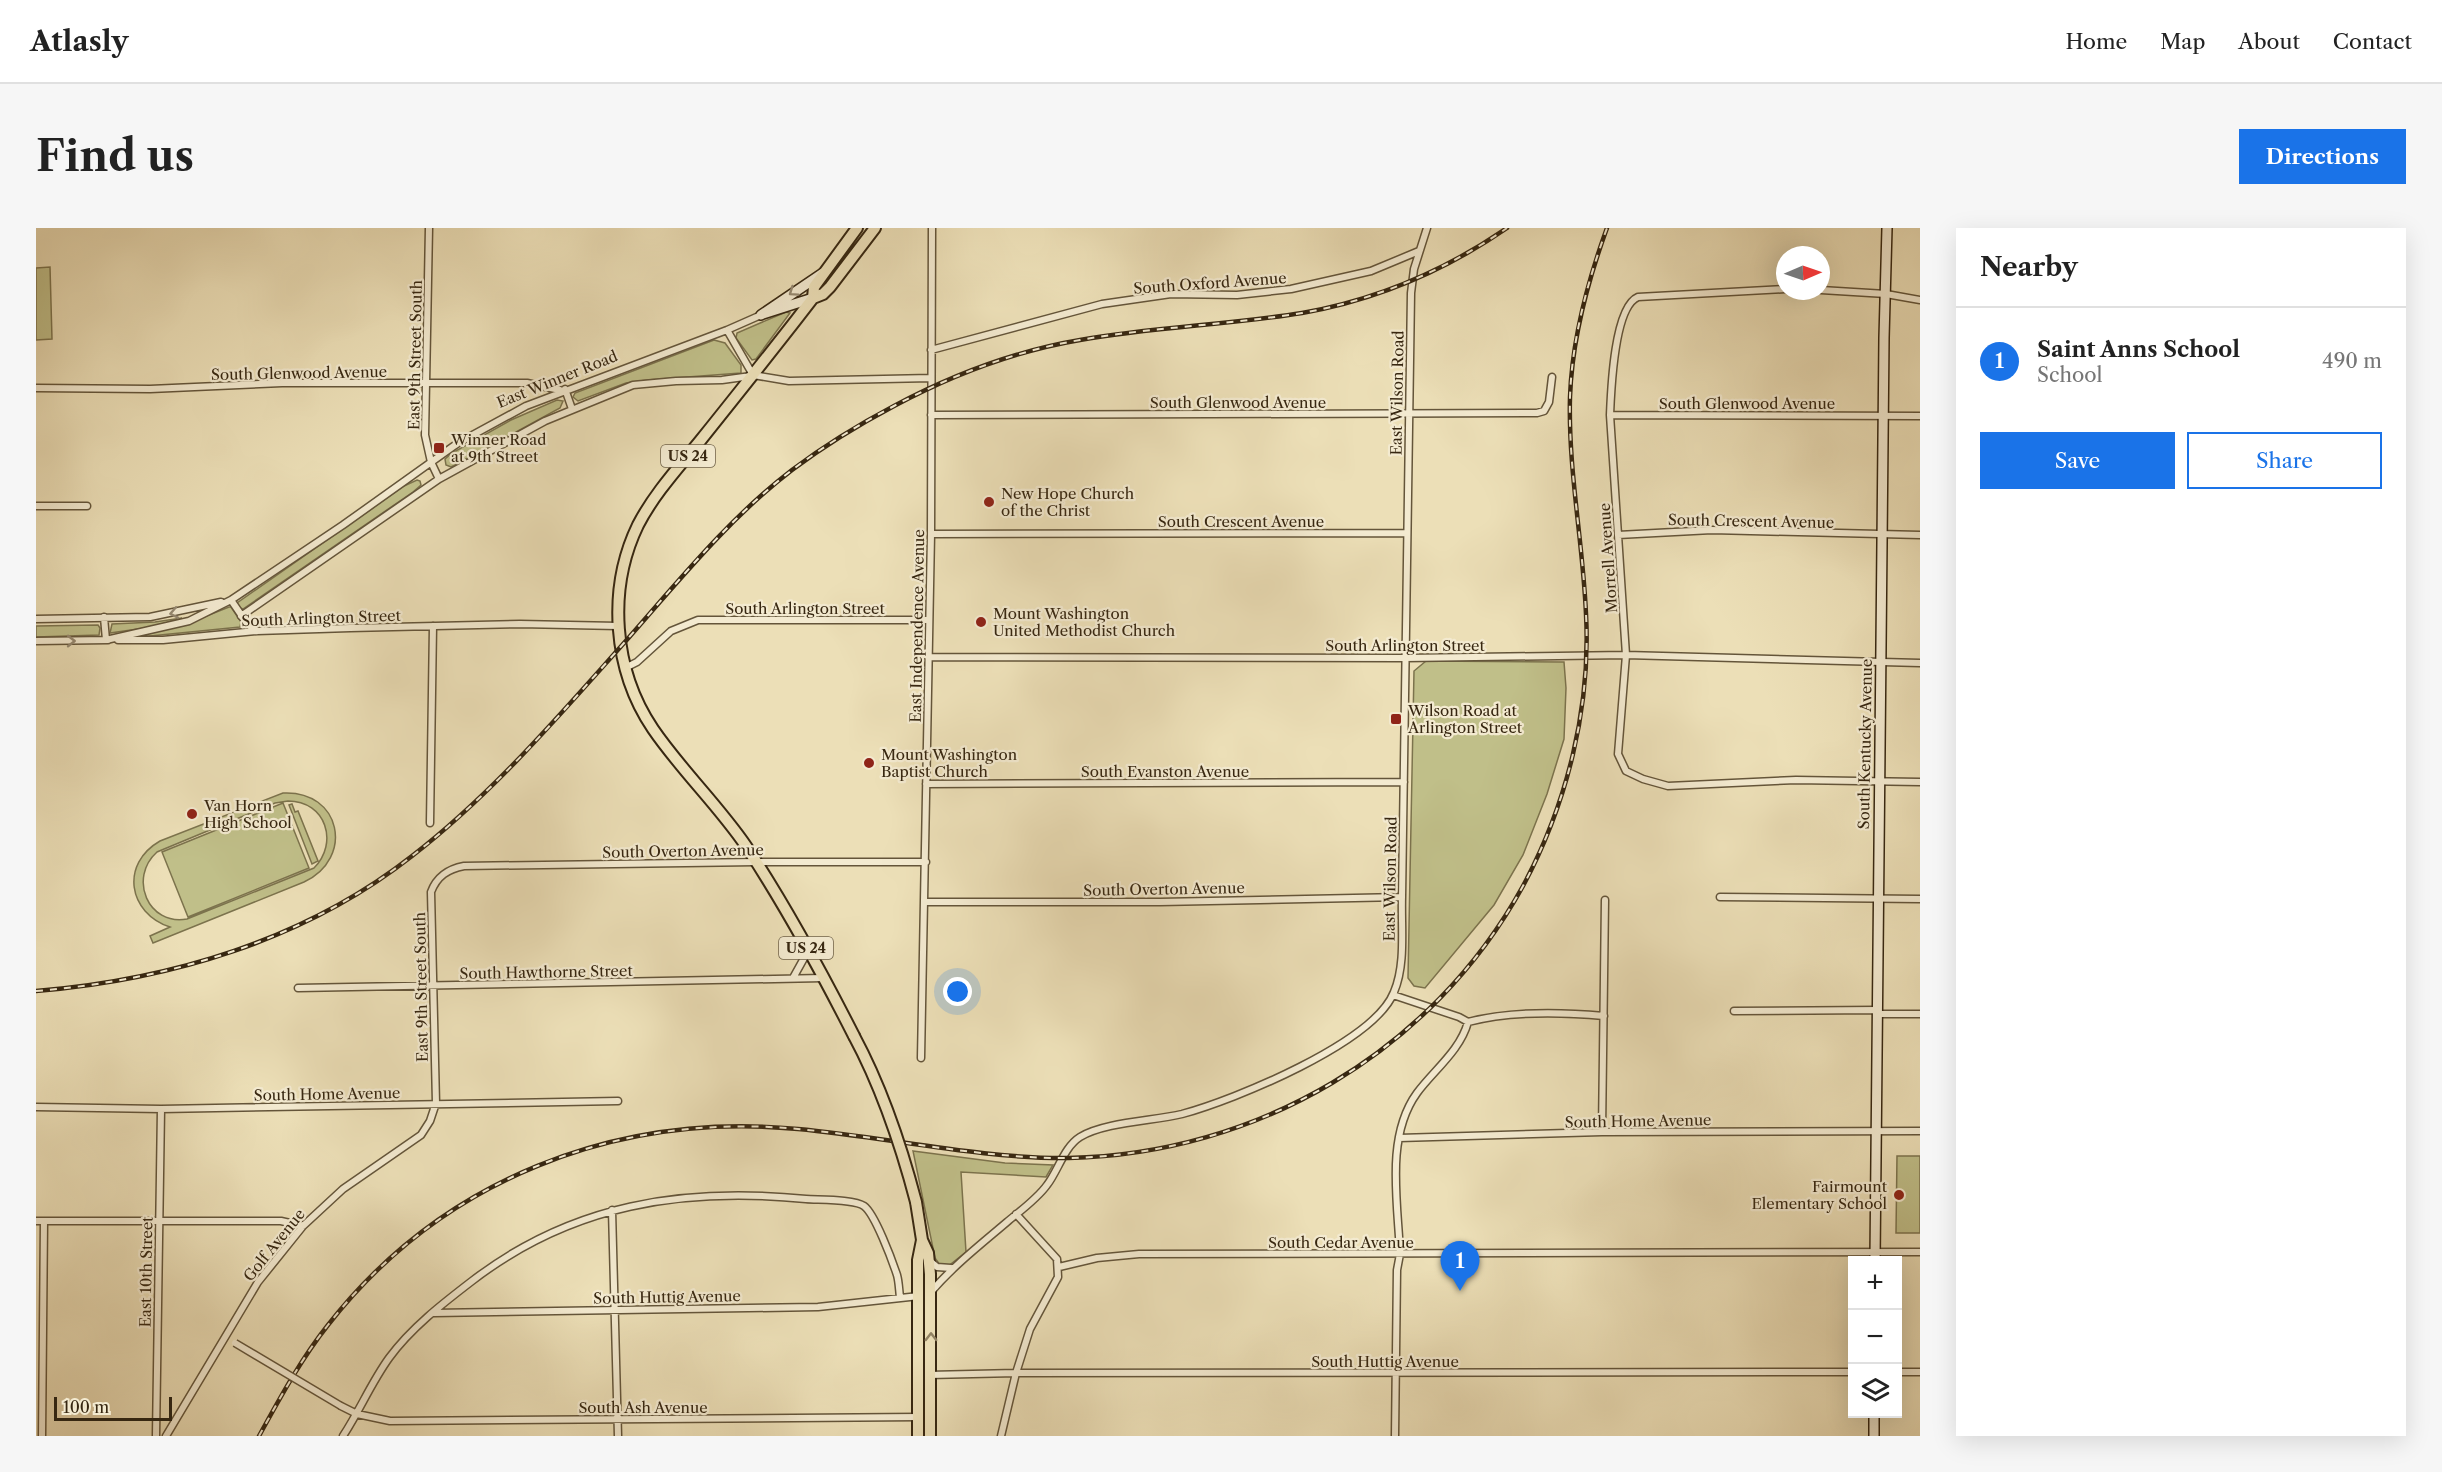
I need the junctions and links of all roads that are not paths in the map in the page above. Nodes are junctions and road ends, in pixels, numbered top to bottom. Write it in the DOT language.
graph roads {
  1 [pos="429,228"];
  2 [pos="875,228"];
  3 [pos="1427,228"];
  4 [pos="1887,228"];
  5 [pos="932,229"];
  6 [pos="854,232"];
  7 [pos="862,245"];
  8 [pos="1419,251"];
  9 [pos="825,272"];
  10 [pos="1776,289"];
  11 [pos="1830,291"];
  12 [pos="1886,294"];
  13 [pos="813,298"];
  14 [pos="1920,300"];
  15 [pos="761,315"];
  16 [pos="727,330"];
  17 [pos="931,350"];
  18 [pos="753,375"];
  19 [pos="1552,377"];
  20 [pos="931,378"];
  21 [pos="425,383"];
  22 [pos="36,388"];
  23 [pos="563,390"];
  24 [pos="572,409"];
  25 [pos="1409,414"];
  26 [pos="931,415"];
  27 [pos="1610,415"];
  28 [pos="1885,415"];
  29 [pos="1920,416"];
  30 [pos="431,462"];
  31 [pos="439,479"];
  32 [pos="36,506"];
  33 [pos="87,506"];
  34 [pos="1407,533"];
  35 [pos="931,534"];
  36 [pos="1618,535"];
  37 [pos="1884,535"];
  38 [pos="1920,535"];
  39 [pos="231,600"];
  40 [pos="241,615"];
  41 [pos="104,617"];
  42 [pos="36,619"];
  43 [pos="929,620"];
  44 [pos="433,626"];
  45 [pos="613,626"];
  46 [pos="257,632"];
  47 [pos="106,640"];
  48 [pos="36,641"];
  49 [pos="1626,655"];
  50 [pos="929,657"];
  51 [pos="1406,658"];
  52 [pos="1881,661"];
  53 [pos="1920,663"];
  54 [pos="625,668"];
  55 [pos="1880,781"];
  56 [pos="1404,782"];
  57 [pos="1920,782"];
  58 [pos="926,784"];
  59 [pos="430,823"];
  60 [pos="756,862"];
  61 [pos="926,862"];
  62 [pos="443,874"];
  63 [pos="1402,897"];
  64 [pos="1720,897"];
  65 [pos="1879,899"];
  66 [pos="1920,899"];
  67 [pos="1605,900"];
  68 [pos="925,903"];
  69 [pos="808,951"];
  70 [pos="794,978"];
  71 [pos="823,978"];
  72 [pos="433,985"];
  73 [pos="298,988"];
  74 [pos="1393,995"];
  75 [pos="1734,1011"];
  76 [pos="1878,1012"];
  77 [pos="1920,1014"];
  78 [pos="1604,1016"];
  79 [pos="1468,1022"];
  80 [pos="921,1058"];
  81 [pos="618,1101"];
  82 [pos="436,1103"];
  83 [pos="36,1107"];
  84 [pos="162,1109"];
  85 [pos="1876,1131"];
  86 [pos="1920,1131"];
  87 [pos="1602,1132"];
  88 [pos="1400,1138"];
  89 [pos="612,1210"];
  90 [pos="1016,1214"];
  91 [pos="158,1220"];
  92 [pos="36,1221"];
  93 [pos="44,1221"];
  94 [pos="303,1226"];
  95 [pos="922,1240"];
  96 [pos="1920,1252"];
  97 [pos="1400,1254"];
  98 [pos="1875,1256"];
  99 [pos="929,1260"];
  100 [pos="1059,1267"];
  101 [pos="951,1268"];
  102 [pos="930,1293"];
  103 [pos="919,1296"];
  104 [pos="900,1297"];
  105 [pos="615,1310"];
  106 [pos="433,1313"];
  107 [pos="225,1337"];
  108 [pos="1016,1372"];
  109 [pos="1396,1372"];
  110 [pos="1848,1372"];
  111 [pos="1902,1372"];
  112 [pos="1920,1372"];
  113 [pos="918,1375"];
  114 [pos="930,1375"];
  115 [pos="357,1414"];
  116 [pos="918,1417"];
  117 [pos="930,1417"];
  118 [pos="1874,1418"];
  119 [pos="617,1420"];
  120 [pos="42,1436"];
  121 [pos="156,1436"];
  122 [pos="166,1436"];
  123 [pos="343,1436"];
  124 [pos="618,1436"];
  125 [pos="918,1436"];
  126 [pos="930,1436"];
  127 [pos="1001,1436"];
  128 [pos="1395,1436"];
  129 [pos="1874,1436"];
  1 -- 21 [label="street, East 9th Street South"];
  2 -- 7 [label="main road, East Winner Road / US 24"];
  3 -- 8 [label="street, East Wilson Road"];
  4 -- 12 [label="street, South Kentucky Avenue"];
  5 -- 17 [label="street, East Independence Avenue"];
  6 -- 7 [label="main road"];
  6 -- 9 [label="main road, East Winner Road / US 24"];
  7 -- 13 [label="main road, East Winner Road / US 24"];
  8 -- 17 [label="street, South Oxford Avenue"];
  8 -- 25 [label="street, East Wilson Road"];
  9 -- 13 [label="main road, US 24"];
  9 -- 15 [label="street, East Winner Road, one-way"];
  10 -- 27 [label="street, Morrell Avenue"];
  11 -- 12 [label="street"];
  12 -- 14 [label="street"];
  12 -- 28 [label="street, South Kentucky Avenue"];
  13 -- 15 [label="street, East Winner Road"];
  13 -- 18 [label="main road, US 24"];
  15 -- 16 [label="street, East Winner Road"];
  16 -- 18 [label="street"];
  16 -- 23 [label="street, East Winner Road"];
  17 -- 20 [label="street, East Independence Avenue"];
  18 -- 20 [label="street"];
  18 -- 24 [label="street"];
  18 -- 45 [label="main road, US 24"];
  19 -- 25 [label="street, South Glenwood Avenue"];
  20 -- 26 [label="street, East Independence Avenue"];
  21 -- 22 [label="street, South Glenwood Avenue"];
  21 -- 23 [label="street, South Glenwood Avenue"];
  21 -- 30 [label="street, East 9th Street South"];
  23 -- 24 [label="street"];
  23 -- 30 [label="street, East Winner Road"];
  24 -- 31 [label="street"];
  25 -- 26 [label="street, South Glenwood Avenue"];
  25 -- 34 [label="street, East Wilson Road"];
  26 -- 35 [label="street, East Independence Avenue"];
  27 -- 28 [label="street, South Glenwood Avenue"];
  27 -- 36 [label="street, Morrell Avenue"];
  28 -- 29 [label="street, South Glenwood Avenue"];
  28 -- 37 [label="street, South Kentucky Avenue"];
  30 -- 31 [label="street, East 9th Street South"];
  30 -- 39 [label="street, East Winner Road"];
  31 -- 40 [label="street"];
  32 -- 33 [label="street"];
  34 -- 35 [label="street, South Crescent Avenue"];
  34 -- 51 [label="street, East Wilson Road"];
  35 -- 43 [label="street, East Independence Avenue"];
  36 -- 37 [label="street, South Crescent Avenue"];
  36 -- 49 [label="street, Morrell Avenue"];
  37 -- 38 [label="street, South Crescent Avenue"];
  37 -- 52 [label="street, South Kentucky Avenue"];
  39 -- 40 [label="street"];
  39 -- 41 [label="street, East Winner Road, one-way"];
  39 -- 47 [label="street, East Winner Road"];
  40 -- 46 [label="street"];
  41 -- 42 [label="street, East Winner Road"];
  41 -- 47 [label="street"];
  43 -- 50 [label="street, East Independence Avenue"];
  43 -- 54 [label="street, South Arlington Street"];
  44 -- 45 [label="street, South Arlington Street"];
  44 -- 46 [label="street, South Arlington Street"];
  44 -- 59 [label="street"];
  45 -- 54 [label="main road, US 24"];
  46 -- 47 [label="street, South Arlington Street"];
  48 -- 47 [label="street, South Arlington Street, one-way"];
  49 -- 51 [label="street, South Arlington Street"];
  49 -- 52 [label="street, South Arlington Street"];
  49 -- 55 [label="street, Morrell Avenue"];
  50 -- 51 [label="street, South Arlington Street"];
  50 -- 58 [label="street, East Independence Avenue"];
  51 -- 56 [label="street, East Wilson Road"];
  52 -- 53 [label="street, South Arlington Street"];
  52 -- 55 [label="street, South Kentucky Avenue"];
  54 -- 60 [label="main road, US 24"];
  55 -- 57 [label="street"];
  55 -- 65 [label="street, South Kentucky Avenue"];
  56 -- 58 [label="street, South Evanston Avenue"];
  56 -- 63 [label="street, East Wilson Road"];
  58 -- 61 [label="street, East Independence Avenue"];
  60 -- 61 [label="street, South Overton Avenue"];
  60 -- 62 [label="street, South Overton Avenue"];
  60 -- 69 [label="main road, US 24"];
  61 -- 68 [label="street, East Independence Avenue"];
  62 -- 72 [label="street, East 9th Street South"];
  63 -- 68 [label="street, South Overton Avenue"];
  63 -- 74 [label="street, East Wilson Road"];
  64 -- 65 [label="street"];
  65 -- 66 [label="street"];
  65 -- 76 [label="street, South Kentucky Avenue"];
  67 -- 78 [label="street"];
  68 -- 80 [label="street, East Independence Avenue"];
  69 -- 70 [label="street"];
  69 -- 71 [label="main road, US 24"];
  70 -- 71 [label="street, South Hawthorne Street"];
  70 -- 72 [label="street, South Hawthorne Street"];
  71 -- 95 [label="main road, US 24, bridge"];
  72 -- 73 [label="street, South Hawthorne Street"];
  72 -- 82 [label="street, East 9th Street South"];
  74 -- 79 [label="street"];
  74 -- 90 [label="street, East Wilson Road"];
  75 -- 76 [label="street"];
  76 -- 77 [label="street"];
  76 -- 85 [label="street, South Kentucky Avenue"];
  78 -- 79 [label="street"];
  78 -- 87 [label="street"];
  79 -- 88 [label="street"];
  81 -- 82 [label="street, South Home Avenue"];
  82 -- 84 [label="street, South Home Avenue"];
  82 -- 94 [label="street, Golf Avenue"];
  83 -- 84 [label="street, South Home Avenue"];
  84 -- 91 [label="street, East 10th Street"];
  85 -- 86 [label="street, South Home Avenue"];
  85 -- 87 [label="street, South Home Avenue"];
  85 -- 98 [label="street, South Kentucky Avenue"];
  87 -- 88 [label="street, South Home Avenue"];
  88 -- 97 [label="street"];
  89 -- 104 [label="street"];
  89 -- 105 [label="street"];
  89 -- 106 [label="street"];
  90 -- 100 [label="street"];
  90 -- 101 [label="street, East Wilson Road"];
  91 -- 93 [label="street"];
  91 -- 94 [label="street"];
  91 -- 121 [label="street, East 10th Street"];
  92 -- 93 [label="street"];
  93 -- 120 [label="street"];
  94 -- 107 [label="street, Golf Avenue"];
  95 -- 99 [label="main road, US 24"];
  95 -- 103 [label="main road, US 24"];
  96 -- 98 [label="street, South Cedar Avenue"];
  97 -- 98 [label="street, South Cedar Avenue"];
  97 -- 100 [label="street, South Cedar Avenue"];
  97 -- 109 [label="street"];
  99 -- 101 [label="street"];
  99 -- 102 [label="main road, US 24"];
  100 -- 108 [label="street"];
  101 -- 102 [label="street, East Wilson Road"];
  114 -- 102 [label="main road, US 24, one-way"];
  103 -- 104 [label="street"];
  103 -- 113 [label="main road, US 24"];
  104 -- 105 [label="street, South Huttig Avenue"];
  105 -- 106 [label="street, South Huttig Avenue"];
  105 -- 119 [label="street"];
  106 -- 115 [label="street"];
  107 -- 115 [label="street, bridge"];
  107 -- 122 [label="street, Golf Avenue"];
  108 -- 109 [label="street, South Huttig Avenue"];
  108 -- 114 [label="street, South Huttig Avenue"];
  108 -- 127 [label="street"];
  109 -- 110 [label="street, South Huttig Avenue"];
  109 -- 128 [label="street"];
  111 -- 112 [label="street"];
  113 -- 114 [label="street, South Huttig Avenue"];
  113 -- 116 [label="main road, US 24"];
  114 -- 117 [label="main road, US 24"];
  115 -- 119 [label="street, South Ash Avenue"];
  115 -- 123 [label="street"];
  116 -- 117 [label="street, South Ash Avenue"];
  116 -- 119 [label="street, South Ash Avenue"];
  116 -- 125 [label="main road, US 24"];
  117 -- 126 [label="main road, US 24"];
  118 -- 129 [label="street"];
  119 -- 124 [label="street"];
}
